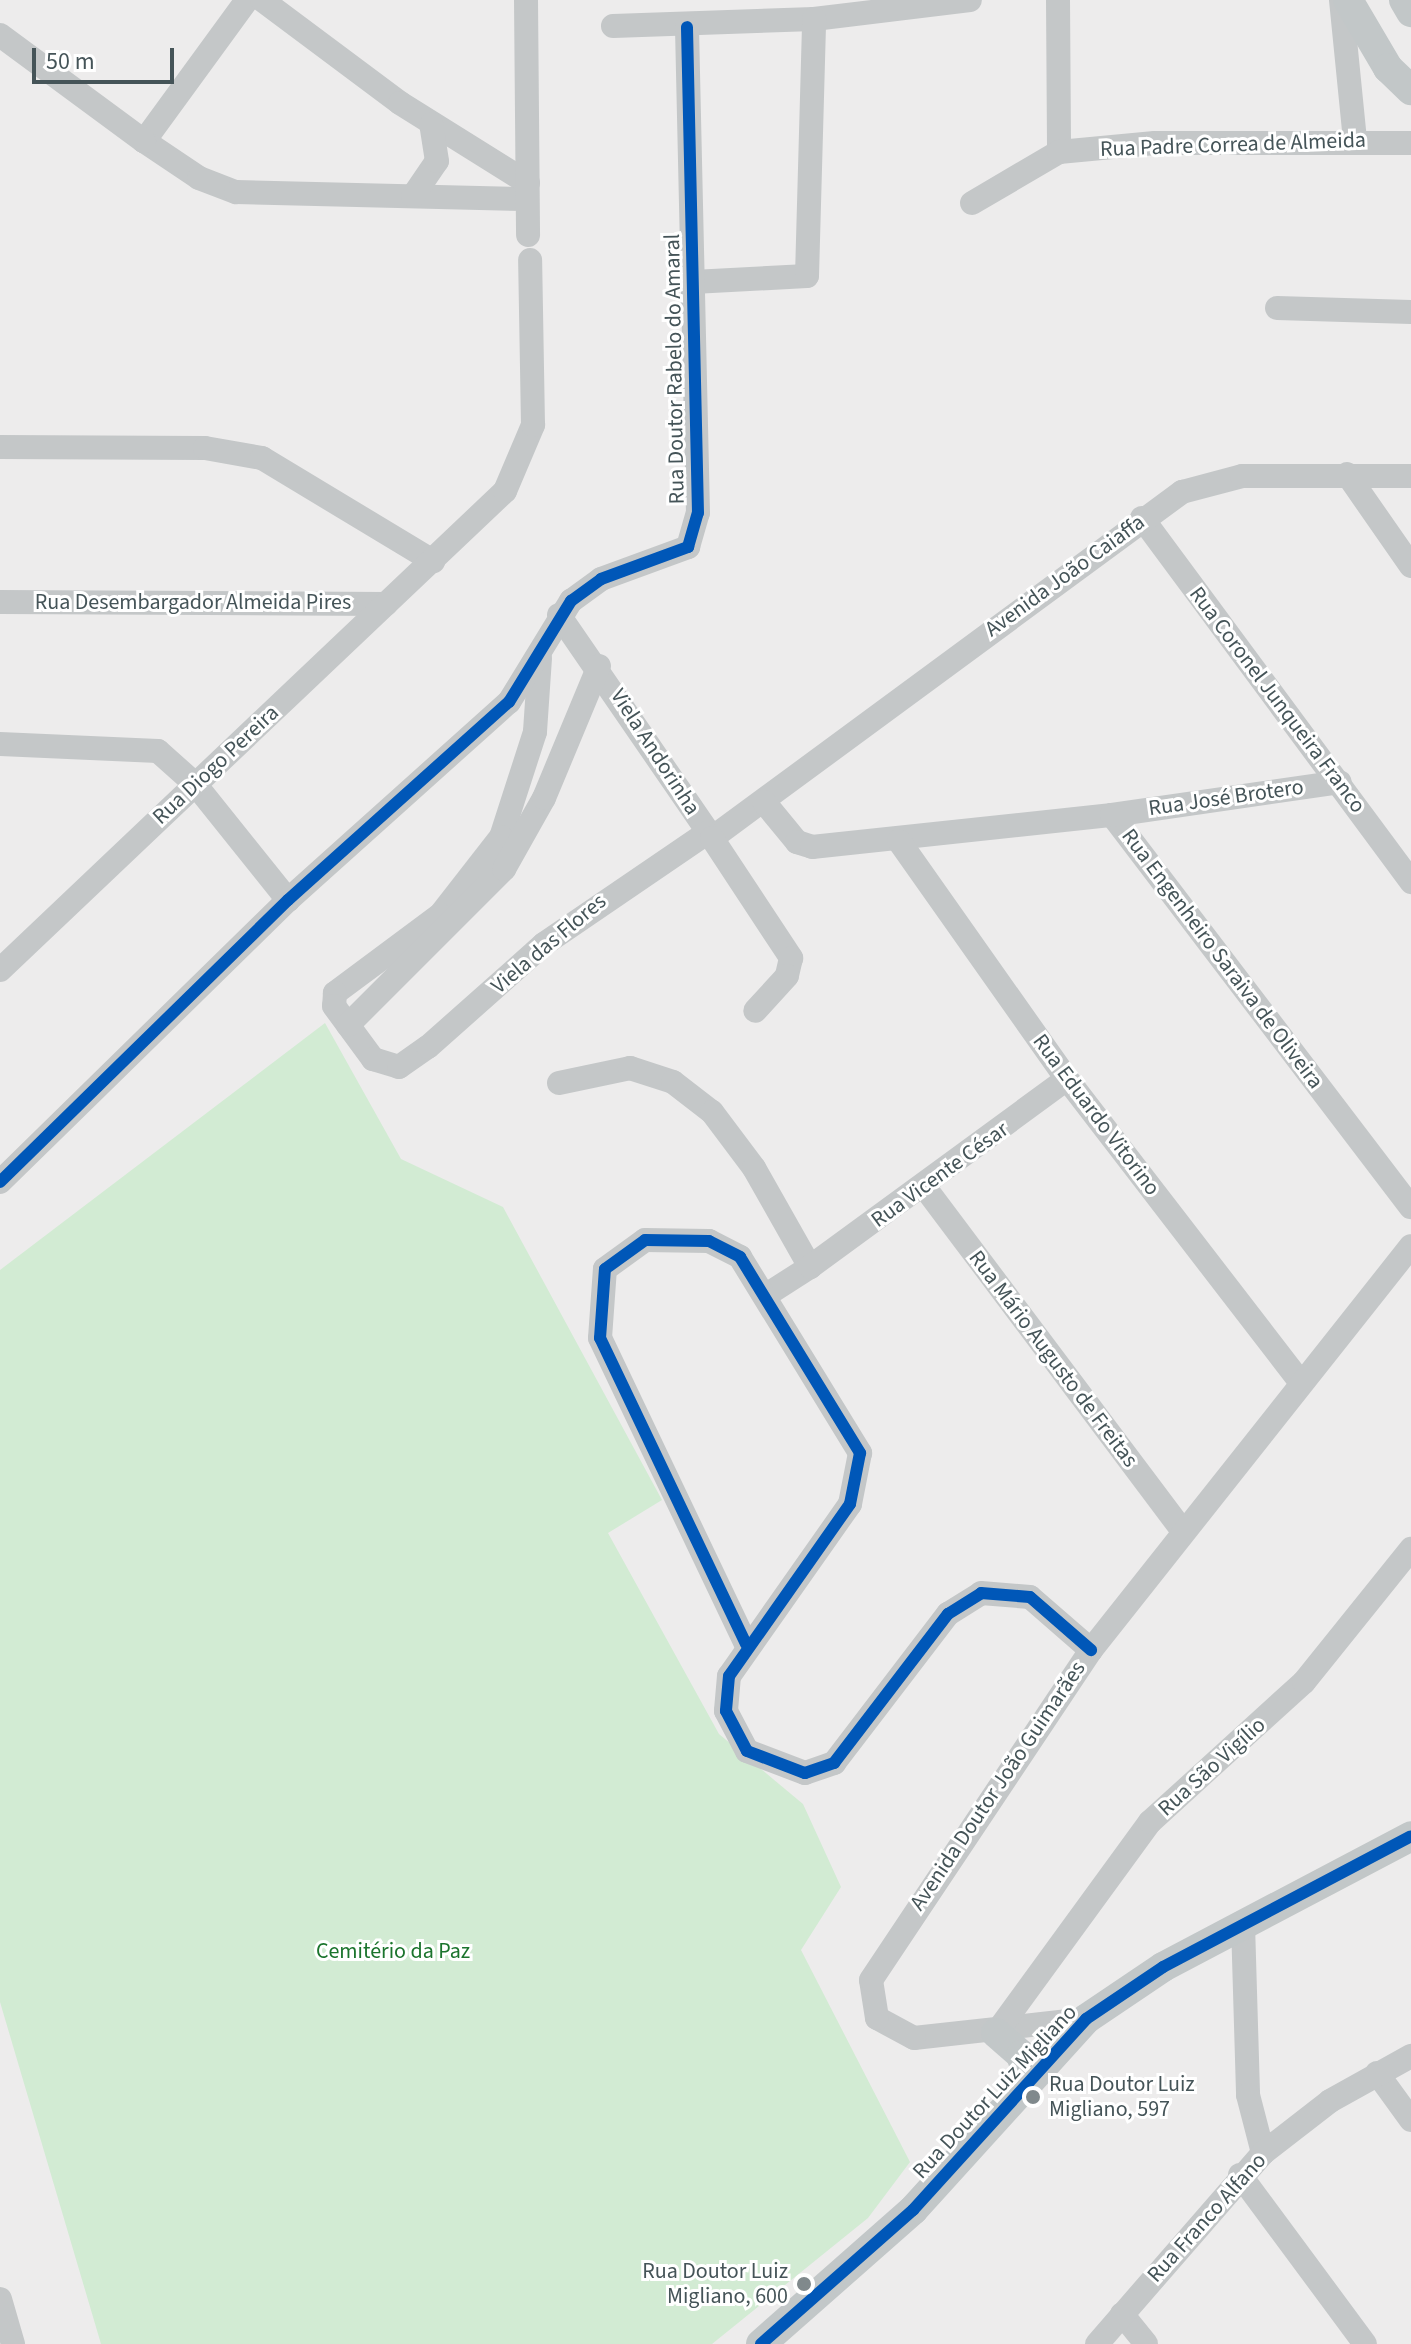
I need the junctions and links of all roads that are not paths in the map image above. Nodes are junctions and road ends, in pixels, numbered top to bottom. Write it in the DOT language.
graph roads {
  1 [pos="247,0"];
  2 [pos="262,0"];
  3 [pos="526,0"];
  4 [pos="970,0"];
  5 [pos="1058,0"];
  6 [pos="1341,0"];
  7 [pos="1348,0"];
  8 [pos="1404,0"];
  9 [pos="884,6"];
  10 [pos="1411,12"];
  11 [pos="814,19"];
  12 [pos="613,26"];
  13 [pos="687,27"];
  14 [pos="0,35"];
  15 [pos="1411,90"];
  16 [pos="431,124"];
  17 [pos="1355,140"];
  18 [pos="144,141"];
  19 [pos="1411,143"];
  20 [pos="1059,152"];
  21 [pos="528,191"];
  22 [pos="413,196"];
  23 [pos="972,203"];
  24 [pos="528,235"];
  25 [pos="530,260"];
  26 [pos="693,282"];
  27 [pos="1277,308"];
  28 [pos="1411,312"];
  29 [pos="0,447"];
  30 [pos="1347,474"];
  31 [pos="1411,476"];
  32 [pos="1142,518"];
  33 [pos="433,561"];
  34 [pos="1411,566"];
  35 [pos="0,602"];
  36 [pos="386,604"];
  37 [pos="559,615"];
  38 [pos="540,658"];
  39 [pos="599,666"];
  40 [pos="0,744"];
  41 [pos="1340,782"];
  42 [pos="195,784"];
  43 [pos="764,802"];
  44 [pos="1112,815"];
  45 [pos="709,836"];
  46 [pos="899,841"];
  47 [pos="1411,882"];
  48 [pos="288,900"];
  49 [pos="0,970"];
  50 [pos="755,1011"];
  51 [pos="348,1025"];
  52 [pos="1067,1079"];
  53 [pos="559,1083"];
  54 [pos="0,1182"];
  55 [pos="926,1189"];
  56 [pos="1411,1207"];
  57 [pos="1411,1246"];
  58 [pos="810,1267"];
  59 [pos="768,1294"];
  60 [pos="1301,1383"];
  61 [pos="1181,1529"];
  62 [pos="1411,1549"];
  63 [pos="746,1644"];
  64 [pos="1091,1650"];
  65 [pos="1409,1836"];
  66 [pos="1243,1924"];
  67 [pos="1086,2019"];
  68 [pos="996,2033"];
  69 [pos="1411,2056"];
  70 [pos="1377,2073"];
  71 [pos="1029,2078"];
  72 [pos="1411,2120"];
  73 [pos="1263,2153"];
  74 [pos="1240,2175"];
  75 [pos="0,2299"];
  76 [pos="1122,2314"];
  77 [pos="13,2344"];
  78 [pos="761,2344"];
  79 [pos="1097,2344"];
  80 [pos="1146,2344"];
  81 [pos="1365,2344"];
  1 -- 18 [label="street"];
  2 -- 16 [label="street"];
  3 -- 21 [label="street"];
  4 -- 9 [label="street"];
  5 -- 20 [label="street"];
  6 -- 17 [label="street"];
  7 -- 15 [label="main road"];
  8 -- 10 [label="main road"];
  9 -- 11 [label="street"];
  11 -- 13 [label="street"];
  11 -- 26 [label="street"];
  12 -- 13 [label="street"];
  13 -- 26 [label="street, Rua Doutor Rabelo do Amaral"];
  14 -- 18 [label="street"];
  16 -- 21 [label="street"];
  16 -- 22 [label="street"];
  17 -- 19 [label="street, Rua Padre Correa de Almeida"];
  17 -- 20 [label="street, Rua Padre Correa de Almeida"];
  18 -- 22 [label="street"];
  20 -- 23 [label="street, Rua Padre Correa de Almeida"];
  21 -- 22 [label="street"];
  21 -- 24 [label="street"];
  25 -- 33 [label="street, Rua Diogo Pereira"];
  26 -- 37 [label="street, Rua Doutor Rabelo do Amaral"];
  27 -- 28 [label="street"];
  29 -- 33 [label="street"];
  30 -- 31 [label="street, Avenida João Caiaffa"];
  30 -- 32 [label="street, Avenida João Caiaffa"];
  30 -- 34 [label="street"];
  32 -- 41 [label="street, Rua Coronel Junqueira Franco"];
  32 -- 43 [label="street, Avenida João Caiaffa"];
  33 -- 36 [label="street, Rua Diogo Pereira"];
  35 -- 36 [label="street, Rua Desembargador Almeida Pires"];
  36 -- 42 [label="street, Rua Diogo Pereira"];
  37 -- 38 [label="street, Rua Doutor Rabelo do Amaral"];
  37 -- 39 [label="street, Viela Andorinha"];
  38 -- 48 [label="street, Rua Doutor Rabelo do Amaral"];
  38 -- 51 [label="street"];
  39 -- 45 [label="street, Viela Andorinha"];
  39 -- 51 [label="street"];
  40 -- 42 [label="street"];
  41 -- 44 [label="street, Rua José Brotero"];
  41 -- 47 [label="street, Rua Coronel Junqueira Franco"];
  42 -- 48 [label="street"];
  42 -- 49 [label="street, Rua Diogo Pereira"];
  43 -- 45 [label="street, Viela Andorinha"];
  43 -- 46 [label="street, Rua Engenheiro Saraiva de Oliveira"];
  44 -- 46 [label="street, Rua Engenheiro Saraiva de Oliveira"];
  44 -- 56 [label="street, Rua Engenheiro Saraiva de Oliveira"];
  45 -- 50 [label="street"];
  45 -- 51 [label="street, Viela das Flores"];
  46 -- 52 [label="street, Rua Eduardo Vitorino"];
  48 -- 54 [label="street, Rua Doutor Rabelo do Amaral"];
  52 -- 55 [label="street, Rua Vicente César"];
  52 -- 60 [label="street, Rua Eduardo Vitorino"];
  53 -- 58 [label="street"];
  55 -- 58 [label="street, Rua Vicente César"];
  55 -- 61 [label="street, Rua Mário Augusto de Freitas"];
  57 -- 60 [label="street, Avenida Doutor João Guimarães"];
  58 -- 59 [label="street, Rua Vicente César"];
  59 -- 63 [label="street"];
  59 -- 63 [label="street"];
  60 -- 61 [label="street, Avenida Doutor João Guimarães"];
  61 -- 64 [label="street, Avenida Doutor João Guimarães"];
  62 -- 68 [label="street, Rua São Vigílio"];
  63 -- 64 [label="street"];
  64 -- 68 [label="street, Avenida Doutor João Guimarães"];
  65 -- 66 [label="main road, Rua Doutor Luiz Migliano"];
  66 -- 67 [label="main road, Rua Doutor Luiz Migliano"];
  66 -- 73 [label="street"];
  67 -- 68 [label="street, Avenida Doutor João Guimarães"];
  67 -- 71 [label="main road, Rua Doutor Luiz Migliano"];
  68 -- 71 [label="main road"];
  69 -- 70 [label="street, Rua Franco Alfano"];
  70 -- 72 [label="street"];
  70 -- 73 [label="street, Rua Franco Alfano"];
  71 -- 78 [label="main road, Rua Doutor Luiz Migliano"];
  73 -- 74 [label="street, Rua Franco Alfano"];
  74 -- 76 [label="street, Rua Franco Alfano"];
  74 -- 81 [label="street"];
  75 -- 77 [label="street"];
  76 -- 79 [label="street, Rua Franco Alfano"];
  76 -- 80 [label="street"];
}
